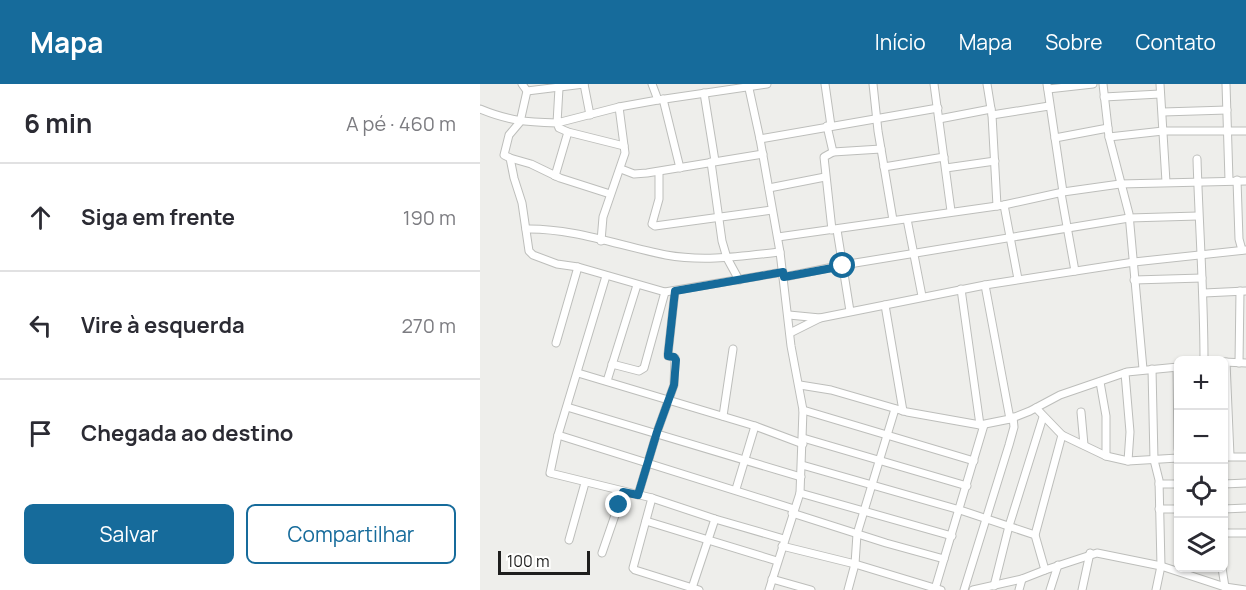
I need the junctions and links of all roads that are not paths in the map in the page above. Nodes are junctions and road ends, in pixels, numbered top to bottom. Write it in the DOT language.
graph roads {
  1 [pos="522,84"];
  2 [pos="584,84"];
  3 [pos="652,84"];
  4 [pos="699,84"];
  5 [pos="767,84"];
  6 [pos="825,84"];
  7 [pos="873,84"];
  8 [pos="934,84"];
  9 [pos="987,84"];
  10 [pos="1093,84"];
  11 [pos="1103,84"];
  12 [pos="1160,84"];
  13 [pos="1226,84"];
  14 [pos="748,86"];
  15 [pos="1048,87"];
  16 [pos="559,88"];
  17 [pos="527,91"];
  18 [pos="703,93"];
  19 [pos="1160,94"];
  20 [pos="1104,97"];
  21 [pos="660,99"];
  22 [pos="1050,106"];
  23 [pos="619,107"];
  24 [pos="938,108"];
  25 [pos="480,109"];
  26 [pos="1227,110"];
  27 [pos="991,112"];
  28 [pos="1163,112"];
  29 [pos="590,115"];
  30 [pos="877,118"];
  31 [pos="939,119"];
  32 [pos="520,122"];
  33 [pos="557,123"];
  34 [pos="829,126"];
  35 [pos="1108,128"];
  36 [pos="1163,131"];
  37 [pos="1227,131"];
  38 [pos="1246,131"];
  39 [pos="568,132"];
  40 [pos="1109,137"];
  41 [pos="760,138"];
  42 [pos="1055,138"];
  43 [pos="624,146"];
  44 [pos="881,149"];
  45 [pos="833,152"];
  46 [pos="763,154"];
  47 [pos="944,157"];
  48 [pos="510,158"];
  49 [pos="1197,159"];
  50 [pos="713,161"];
  51 [pos="995,161"];
  52 [pos="884,167"];
  53 [pos="680,168"];
  54 [pos="946,168"];
  55 [pos="621,169"];
  56 [pos="659,172"];
  57 [pos="555,176"];
  58 [pos="825,177"];
  59 [pos="1229,180"];
  60 [pos="1237,180"];
  61 [pos="1198,181"];
  62 [pos="1246,181"];
  63 [pos="1166,182"];
  64 [pos="1120,184"];
  65 [pos="769,188"];
  66 [pos="1062,192"];
  67 [pos="610,194"];
  68 [pos="1001,205"];
  69 [pos="772,210"];
  70 [pos="951,211"];
  71 [pos="1198,216"];
  72 [pos="718,218"];
  73 [pos="1129,218"];
  74 [pos="907,219"];
  75 [pos="893,220"];
  76 [pos="1069,228"];
  77 [pos="526,229"];
  78 [pos="834,230"];
  79 [pos="778,237"];
  80 [pos="1011,238"];
  81 [pos="602,241"];
  82 [pos="1244,250"];
  83 [pos="780,252"];
  84 [pos="1200,254"];
  85 [pos="914,255"];
  86 [pos="727,258"];
  87 [pos="1134,262"];
  88 [pos="843,266"];
  89 [pos="578,267"];
  90 [pos="1075,270"];
  91 [pos="784,275"];
  92 [pos="606,276"];
  93 [pos="1202,278"];
  94 [pos="1018,279"];
  95 [pos="739,280"];
  96 [pos="1134,280"];
  97 [pos="637,285"];
  98 [pos="985,285"];
  99 [pos="961,289"];
  100 [pos="675,291"];
  101 [pos="1243,291"];
  102 [pos="665,292"];
  103 [pos="1204,293"];
  104 [pos="922,296"];
  105 [pos="885,305"];
  106 [pos="850,311"];
  107 [pos="789,315"];
  108 [pos="820,318"];
  109 [pos="790,333"];
  110 [pos="556,343"];
  111 [pos="733,349"];
  112 [pos="1204,356"];
  113 [pos="1228,362"];
  114 [pos="1243,363"];
  115 [pos="612,364"];
  116 [pos="1174,367"];
  117 [pos="1143,369"];
  118 [pos="1152,369"];
  119 [pos="578,373"];
  120 [pos="1125,373"];
  121 [pos="607,381"];
  122 [pos="1100,382"];
  123 [pos="800,385"];
  124 [pos="669,400"];
  125 [pos="567,407"];
  126 [pos="1036,408"];
  127 [pos="895,409"];
  128 [pos="803,410"];
  129 [pos="903,411"];
  130 [pos="1081,412"];
  131 [pos="723,416"];
  132 [pos="1043,417"];
  133 [pos="1012,418"];
  134 [pos="982,425"];
  135 [pos="755,426"];
  136 [pos="657,432"];
  137 [pos="558,435"];
  138 [pos="887,435"];
  139 [pos="1062,435"];
  140 [pos="803,441"];
  141 [pos="1084,445"];
  142 [pos="1106,456"];
  143 [pos="1228,457"];
  144 [pos="1246,457"];
  145 [pos="1174,458"];
  146 [pos="745,459"];
  147 [pos="880,459"];
  148 [pos="1154,460"];
  149 [pos="974,461"];
  150 [pos="1128,461"];
  151 [pos="648,462"];
  152 [pos="802,465"];
  153 [pos="801,477"];
  154 [pos="585,483"];
  155 [pos="1246,483"];
  156 [pos="872,484"];
  157 [pos="1159,484"];
  158 [pos="1174,484"];
  159 [pos="1228,484"];
  160 [pos="967,486"];
  161 [pos="736,489"];
  162 [pos="623,492"];
  163 [pos="800,492"];
  164 [pos="638,495"];
  165 [pos="652,498"];
  166 [pos="1246,508"];
  167 [pos="1159,509"];
  168 [pos="1174,509"];
  169 [pos="1228,509"];
  170 [pos="960,510"];
  171 [pos="793,511"];
  172 [pos="864,511"];
  173 [pos="985,518"];
  174 [pos="714,519"];
  175 [pos="646,521"];
  176 [pos="1009,526"];
  177 [pos="1228,533"];
  178 [pos="1246,533"];
  179 [pos="857,534"];
  180 [pos="1035,535"];
  181 [pos="952,536"];
  182 [pos="569,540"];
  183 [pos="709,540"];
  184 [pos="783,542"];
  185 [pos="602,553"];
  186 [pos="1090,553"];
  187 [pos="944,559"];
  188 [pos="777,561"];
  189 [pos="855,564"];
  190 [pos="1058,565"];
  191 [pos="1161,566"];
  192 [pos="1045,570"];
  193 [pos="1224,572"];
  194 [pos="772,579"];
  195 [pos="1022,579"];
  196 [pos="994,586"];
  197 [pos="918,587"];
  198 [pos="1230,588"];
  199 [pos="696,589"];
  200 [pos="938,589"];
  201 [pos="769,590"];
  202 [pos="811,590"];
  203 [pos="848,590"];
  204 [pos="964,590"];
  205 [pos="973,590"];
  206 [pos="1019,590"];
  207 [pos="1050,590"];
  208 [pos="1082,590"];
  209 [pos="1156,590"];
  210 [pos="1246,590"];
  1 -- 17 [label="street"];
  2 -- 16 [label="street"];
  2 -- 29 [label="street"];
  3 -- 21 [label="street"];
  4 -- 18 [label="street"];
  5 -- 14 [label="street"];
  6 -- 34 [label="street"];
  7 -- 30 [label="street"];
  8 -- 24 [label="street"];
  9 -- 27 [label="street"];
  10 -- 15 [label="street"];
  11 -- 20 [label="street"];
  12 -- 19 [label="street"];
  13 -- 26 [label="street"];
  14 -- 18 [label="street"];
  14 -- 41 [label="street"];
  15 -- 22 [label="street"];
  16 -- 17 [label="street"];
  16 -- 33 [label="street"];
  17 -- 32 [label="street"];
  18 -- 21 [label="street"];
  18 -- 50 [label="street"];
  19 -- 20 [label="street"];
  19 -- 28 [label="street"];
  20 -- 35 [label="street"];
  21 -- 23 [label="street"];
  21 -- 53 [label="street"];
  22 -- 27 [label="street"];
  22 -- 42 [label="street"];
  23 -- 29 [label="street"];
  23 -- 43 [label="street"];
  24 -- 30 [label="street"];
  24 -- 31 [label="street"];
  25 -- 32 [label="street"];
  26 -- 28 [label="street"];
  26 -- 37 [label="street"];
  27 -- 31 [label="street"];
  27 -- 51 [label="street"];
  28 -- 36 [label="street"];
  29 -- 33 [label="street"];
  30 -- 34 [label="street"];
  30 -- 44 [label="street"];
  31 -- 47 [label="street"];
  32 -- 33 [label="street"];
  32 -- 48 [label="street"];
  33 -- 39 [label="street"];
  34 -- 41 [label="street"];
  34 -- 45 [label="street"];
  35 -- 40 [label="street"];
  35 -- 42 [label="street"];
  36 -- 37 [label="street"];
  36 -- 40 [label="street"];
  36 -- 63 [label="street"];
  37 -- 38 [label="street"];
  37 -- 59 [label="street"];
  39 -- 43 [label="street"];
  39 -- 57 [label="street"];
  40 -- 64 [label="street"];
  41 -- 46 [label="street"];
  42 -- 66 [label="street"];
  43 -- 55 [label="street"];
  44 -- 45 [label="street"];
  44 -- 52 [label="street"];
  45 -- 58 [label="street"];
  46 -- 50 [label="street"];
  46 -- 65 [label="street"];
  47 -- 52 [label="street"];
  47 -- 54 [label="street"];
  48 -- 57 [label="street"];
  48 -- 77 [label="street"];
  49 -- 61 [label="street"];
  50 -- 53 [label="street"];
  50 -- 72 [label="street"];
  51 -- 54 [label="street"];
  51 -- 68 [label="street"];
  52 -- 75 [label="street"];
  53 -- 56 [label="street"];
  54 -- 70 [label="street"];
  55 -- 56 [label="street"];
  55 -- 67 [label="street"];
  56 -- 72 [label="street"];
  57 -- 67 [label="street"];
  58 -- 65 [label="street"];
  58 -- 78 [label="street"];
  59 -- 60 [label="street"];
  59 -- 61 [label="street"];
  60 -- 62 [label="street"];
  60 -- 82 [label="street"];
  61 -- 63 [label="street"];
  61 -- 71 [label="street"];
  63 -- 64 [label="street"];
  64 -- 66 [label="street"];
  64 -- 73 [label="street"];
  65 -- 69 [label="street"];
  66 -- 68 [label="street"];
  66 -- 76 [label="street"];
  67 -- 81 [label="street"];
  68 -- 70 [label="street"];
  68 -- 80 [label="street"];
  69 -- 72 [label="street"];
  69 -- 79 [label="street"];
  70 -- 74 [label="street"];
  71 -- 73 [label="street"];
  71 -- 84 [label="street"];
  72 -- 86 [label="street"];
  73 -- 76 [label="street"];
  73 -- 87 [label="street"];
  74 -- 75 [label="street"];
  74 -- 85 [label="street"];
  75 -- 78 [label="street"];
  76 -- 80 [label="street"];
  76 -- 90 [label="street"];
  77 -- 81 [label="street"];
  77 -- 89 [label="street"];
  78 -- 79 [label="street"];
  78 -- 88 [label="street"];
  79 -- 83 [label="street"];
  80 -- 85 [label="street"];
  80 -- 94 [label="street"];
  81 -- 86 [label="street"];
  82 -- 84 [label="street"];
  83 -- 86 [label="street"];
  83 -- 91 [label="street"];
  84 -- 87 [label="street"];
  84 -- 93 [label="street"];
  85 -- 88 [label="street"];
  85 -- 104 [label="street"];
  86 -- 95 [label="street"];
  87 -- 90 [label="street"];
  87 -- 96 [label="street"];
  88 -- 91 [label="street"];
  88 -- 106 [label="street"];
  89 -- 92 [label="street"];
  89 -- 110 [label="street"];
  90 -- 94 [label="street"];
  91 -- 95 [label="street"];
  91 -- 107 [label="street"];
  92 -- 97 [label="street"];
  92 -- 119 [label="street"];
  93 -- 96 [label="street"];
  93 -- 103 [label="street"];
  94 -- 98 [label="street"];
  95 -- 100 [label="street"];
  96 -- 117 [label="street"];
  97 -- 102 [label="street"];
  97 -- 115 [label="street"];
  98 -- 99 [label="street"];
  98 -- 133 [label="street"];
  99 -- 104 [label="street"];
  99 -- 134 [label="street"];
  100 -- 102 [label="street"];
  100 -- 124 [label="street"];
  101 -- 103 [label="street"];
  101 -- 114 [label="street"];
  102 -- 115 [label="street"];
  103 -- 112 [label="street"];
  104 -- 105 [label="street"];
  105 -- 106 [label="street"];
  105 -- 129 [label="street"];
  106 -- 108 [label="street"];
  107 -- 108 [label="street"];
  107 -- 109 [label="street"];
  108 -- 109 [label="street"];
  109 -- 123 [label="street"];
  111 -- 131 [label="street"];
  113 -- 114 [label="street"];
  115 -- 121 [label="street"];
  116 -- 118 [label="street"];
  117 -- 118 [label="street"];
  117 -- 120 [label="street"];
  118 -- 148 [label="street"];
  119 -- 121 [label="street"];
  119 -- 125 [label="street"];
  120 -- 122 [label="street"];
  120 -- 150 [label="street"];
  121 -- 124 [label="street"];
  122 -- 126 [label="street"];
  122 -- 142 [label="street"];
  123 -- 127 [label="street"];
  123 -- 128 [label="street"];
  124 -- 131 [label="street"];
  124 -- 136 [label="street"];
  125 -- 136 [label="street"];
  125 -- 137 [label="street"];
  126 -- 132 [label="street"];
  126 -- 133 [label="street"];
  127 -- 129 [label="street"];
  127 -- 138 [label="street"];
  128 -- 138 [label="street"];
  128 -- 140 [label="street"];
  129 -- 134 [label="street"];
  130 -- 141 [label="street"];
  131 -- 135 [label="street"];
  132 -- 139 [label="street"];
  132 -- 176 [label="street"];
  133 -- 134 [label="street"];
  133 -- 173 [label="street"];
  134 -- 149 [label="street"];
  135 -- 140 [label="street"];
  135 -- 146 [label="street"];
  136 -- 146 [label="street"];
  136 -- 151 [label="street"];
  137 -- 151 [label="street"];
  137 -- 154 [label="street"];
  138 -- 147 [label="street"];
  138 -- 149 [label="street"];
  139 -- 141 [label="street"];
  139 -- 180 [label="street"];
  140 -- 147 [label="street"];
  140 -- 152 [label="street"];
  141 -- 142 [label="street"];
  142 -- 150 [label="street"];
  143 -- 144 [label="street"];
  145 -- 148 [label="street"];
  146 -- 153 [label="street"];
  146 -- 161 [label="street"];
  147 -- 156 [label="street"];
  147 -- 160 [label="street"];
  148 -- 150 [label="street"];
  148 -- 157 [label="street"];
  149 -- 160 [label="street"];
  151 -- 161 [label="street"];
  151 -- 164 [label="street"];
  152 -- 153 [label="street"];
  152 -- 156 [label="street"];
  153 -- 163 [label="street"];
  154 -- 162 [label="street"];
  154 -- 182 [label="street"];
  155 -- 159 [label="street"];
  156 -- 170 [label="street"];
  156 -- 172 [label="street"];
  157 -- 158 [label="street"];
  157 -- 167 [label="street"];
  160 -- 170 [label="street"];
  161 -- 171 [label="street"];
  162 -- 164 [label="street"];
  162 -- 185 [label="street"];
  163 -- 171 [label="street"];
  163 -- 172 [label="street"];
  164 -- 165 [label="street"];
  165 -- 174 [label="street"];
  165 -- 175 [label="street"];
  166 -- 169 [label="street"];
  167 -- 168 [label="street"];
  167 -- 191 [label="street"];
  170 -- 173 [label="street"];
  170 -- 181 [label="street"];
  171 -- 179 [label="street"];
  171 -- 184 [label="street"];
  172 -- 179 [label="street"];
  172 -- 181 [label="street"];
  173 -- 176 [label="street"];
  173 -- 204 [label="street"];
  174 -- 183 [label="street"];
  174 -- 184 [label="street"];
  175 -- 183 [label="street"];
  175 -- 199 [label="street"];
  176 -- 180 [label="street"];
  176 -- 196 [label="street"];
  177 -- 178 [label="street"];
  179 -- 187 [label="street"];
  179 -- 189 [label="street"];
  180 -- 192 [label="street"];
  181 -- 187 [label="street"];
  183 -- 188 [label="street"];
  183 -- 199 [label="street"];
  184 -- 188 [label="street"];
  184 -- 189 [label="street"];
  186 -- 190 [label="street"];
  186 -- 191 [label="street"];
  186 -- 208 [label="street"];
  187 -- 200 [label="street"];
  188 -- 194 [label="street"];
  189 -- 197 [label="street"];
  189 -- 203 [label="street"];
  190 -- 192 [label="street"];
  190 -- 207 [label="street"];
  191 -- 198 [label="street"];
  191 -- 209 [label="street"];
  192 -- 195 [label="street"];
  193 -- 198 [label="street"];
  194 -- 201 [label="street"];
  194 -- 202 [label="street"];
  195 -- 196 [label="street"];
  195 -- 206 [label="street"];
  196 -- 205 [label="street"];
  197 -- 200 [label="street"];
  198 -- 210 [label="street"];
}
